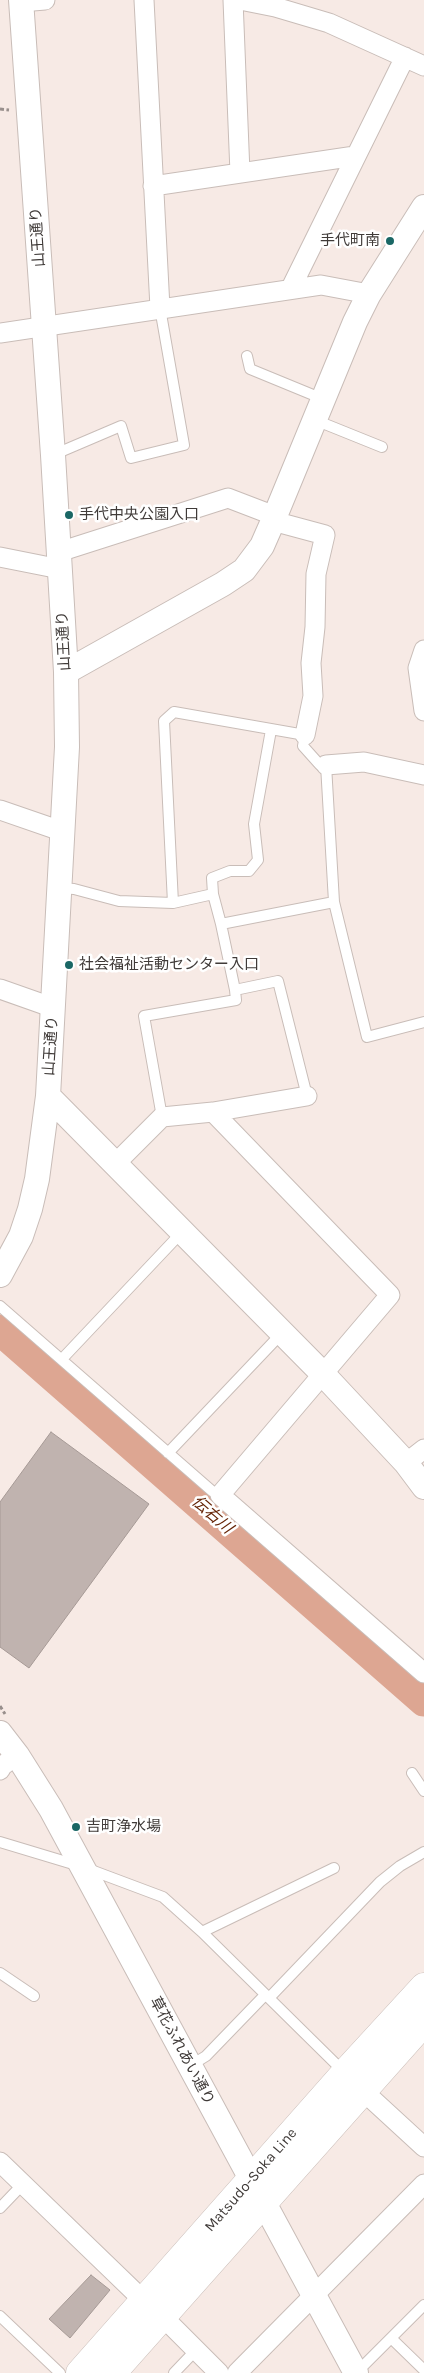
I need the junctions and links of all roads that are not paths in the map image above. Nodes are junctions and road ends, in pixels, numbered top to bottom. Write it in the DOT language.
graph roads {
  1 [pos="46,0"];
  2 [pos="144,0"];
  3 [pos="233,0"];
  4 [pos="240,0"];
  5 [pos="21,1"];
  6 [pos="405,57"];
  7 [pos="424,66"];
  8 [pos="355,156"];
  9 [pos="240,173"];
  10 [pos="153,186"];
  11 [pos="424,207"];
  12 [pos="291,288"];
  13 [pos="368,294"];
  14 [pos="160,308"];
  15 [pos="44,325"];
  16 [pos="0,332"];
  17 [pos="247,356"];
  18 [pos="319,410"];
  19 [pos="382,447"];
  20 [pos="53,455"];
  21 [pos="274,519"];
  22 [pos="0,557"];
  23 [pos="59,561"];
  24 [pos="422,663"];
  25 [pos="66,672"];
  26 [pos="424,711"];
  27 [pos="271,730"];
  28 [pos="305,735"];
  29 [pos="326,765"];
  30 [pos="424,775"];
  31 [pos="0,810"];
  32 [pos="61,831"];
  33 [pos="59,888"];
  34 [pos="213,894"];
  35 [pos="334,902"];
  36 [pos="172,903"];
  37 [pos="221,924"];
  38 [pos="0,989"];
  39 [pos="235,990"];
  40 [pos="54,1008"];
  41 [pos="424,1022"];
  42 [pos="48,1096"];
  43 [pos="307,1096"];
  44 [pos="213,1112"];
  45 [pos="162,1117"];
  46 [pos="115,1164"];
  47 [pos="183,1231"];
  48 [pos="0,1275"];
  49 [pos="0,1306"];
  50 [pos="282,1333"];
  51 [pos="62,1359"];
  52 [pos="322,1373"];
  53 [pos="424,1449"];
  54 [pos="168,1453"];
  55 [pos="406,1463"];
  56 [pos="424,1487"];
  57 [pos="220,1495"];
  58 [pos="424,1673"];
  59 [pos="0,1733"];
  60 [pos="9,1763"];
  61 [pos="412,1774"];
  62 [pos="424,1791"];
  63 [pos="0,1842"];
  64 [pos="424,1852"];
  65 [pos="83,1867"];
  66 [pos="334,1868"];
  67 [pos="202,1932"];
  68 [pos="0,1973"];
  69 [pos="424,1988"];
  70 [pos="34,1996"];
  71 [pos="267,1996"];
  72 [pos="424,2022"];
  73 [pos="190,2066"];
  74 [pos="354,2081"];
  75 [pos="424,2148"];
  76 [pos="0,2162"];
  77 [pos="23,2184"];
  78 [pos="424,2184"];
  79 [pos="258,2191"];
  80 [pos="0,2208"];
  81 [pos="314,2294"];
  82 [pos="424,2305"];
  83 [pos="154,2309"];
  84 [pos="0,2316"];
  85 [pos="391,2338"];
  86 [pos="196,2350"];
  87 [pos="424,2370"];
  88 [pos="60,2373"];
  89 [pos="80,2373"];
  90 [pos="112,2373"];
  91 [pos="174,2373"];
  92 [pos="219,2373"];
  93 [pos="237,2373"];
  94 [pos="356,2373"];
  1 -- 5 [label="street"];
  2 -- 10 [label="street"];
  3 -- 9 [label="street"];
  4 -- 6 [label="street"];
  5 -- 15 [label="street, 山王通り"];
  6 -- 7 [label="street"];
  6 -- 8 [label="street"];
  8 -- 9 [label="street"];
  8 -- 12 [label="street"];
  9 -- 10 [label="street"];
  10 -- 14 [label="street"];
  11 -- 13 [label="street"];
  12 -- 13 [label="street"];
  12 -- 14 [label="street"];
  13 -- 18 [label="street"];
  14 -- 15 [label="street"];
  14 -- 20 [label="lane"];
  15 -- 16 [label="street"];
  15 -- 20 [label="street, 山王通り"];
  17 -- 18 [label="lane"];
  18 -- 19 [label="lane"];
  18 -- 21 [label="street"];
  20 -- 23 [label="street, 山王通り"];
  21 -- 23 [label="street"];
  21 -- 25 [label="street"];
  21 -- 28 [label="street"];
  22 -- 23 [label="street"];
  23 -- 25 [label="street, 山王通り"];
  24 -- 26 [label="street"];
  25 -- 32 [label="street, 山王通り"];
  27 -- 28 [label="lane"];
  27 -- 34 [label="lane"];
  27 -- 36 [label="lane"];
  28 -- 29 [label="lane"];
  29 -- 30 [label="street"];
  29 -- 35 [label="lane"];
  31 -- 32 [label="street"];
  32 -- 33 [label="street, 山王通り"];
  33 -- 36 [label="lane"];
  33 -- 40 [label="street, 山王通り"];
  34 -- 36 [label="lane"];
  34 -- 37 [label="lane"];
  35 -- 37 [label="lane"];
  35 -- 41 [label="lane"];
  37 -- 39 [label="lane"];
  38 -- 40 [label="street"];
  39 -- 43 [label="lane"];
  39 -- 45 [label="lane"];
  40 -- 42 [label="street, 山王通り"];
  42 -- 46 [label="street"];
  42 -- 48 [label="street, 山王通り"];
  43 -- 44 [label="street"];
  44 -- 45 [label="street"];
  44 -- 52 [label="street"];
  45 -- 46 [label="street"];
  46 -- 47 [label="street"];
  47 -- 50 [label="street"];
  47 -- 51 [label="lane"];
  49 -- 51 [label="lane"];
  50 -- 52 [label="street"];
  50 -- 54 [label="lane"];
  51 -- 54 [label="lane"];
  52 -- 55 [label="street"];
  52 -- 57 [label="street"];
  53 -- 55 [label="street"];
  54 -- 57 [label="lane"];
  55 -- 56 [label="street"];
  57 -- 58 [label="street"];
  59 -- 60 [label="street, 草花ふれあい通り"];
  60 -- 65 [label="street, 草花ふれあい通り"];
  61 -- 62 [label="lane"];
  63 -- 65 [label="lane"];
  64 -- 71 [label="lane"];
  65 -- 67 [label="lane"];
  65 -- 73 [label="street, 草花ふれあい通り"];
  66 -- 67 [label="lane"];
  67 -- 71 [label="lane"];
  68 -- 70 [label="lane"];
  69 -- 74 [label="main road, Matsudo-Soka Line"];
  71 -- 73 [label="lane"];
  71 -- 74 [label="lane"];
  72 -- 74 [label="main road, Matsudo-Soka Line"];
  73 -- 79 [label="street, 草花ふれあい通り"];
  74 -- 75 [label="street"];
  74 -- 79 [label="main road, Matsudo-Soka Line"];
  76 -- 77 [label="street"];
  77 -- 80 [label="lane"];
  77 -- 83 [label="street"];
  78 -- 81 [label="street"];
  79 -- 81 [label="street, 草花ふれあい通り"];
  79 -- 83 [label="main road, Matsudo-Soka Line"];
  81 -- 93 [label="street"];
  81 -- 94 [label="street, 草花ふれあい通り"];
  82 -- 85 [label="lane"];
  83 -- 86 [label="street"];
  83 -- 89 [label="main road, Matsudo-Soka Line"];
  83 -- 90 [label="main road, Matsudo-Soka Line"];
  84 -- 88 [label="lane"];
  85 -- 87 [label="lane"];
  85 -- 94 [label="lane"];
  86 -- 91 [label="lane"];
  86 -- 92 [label="street"];
}
